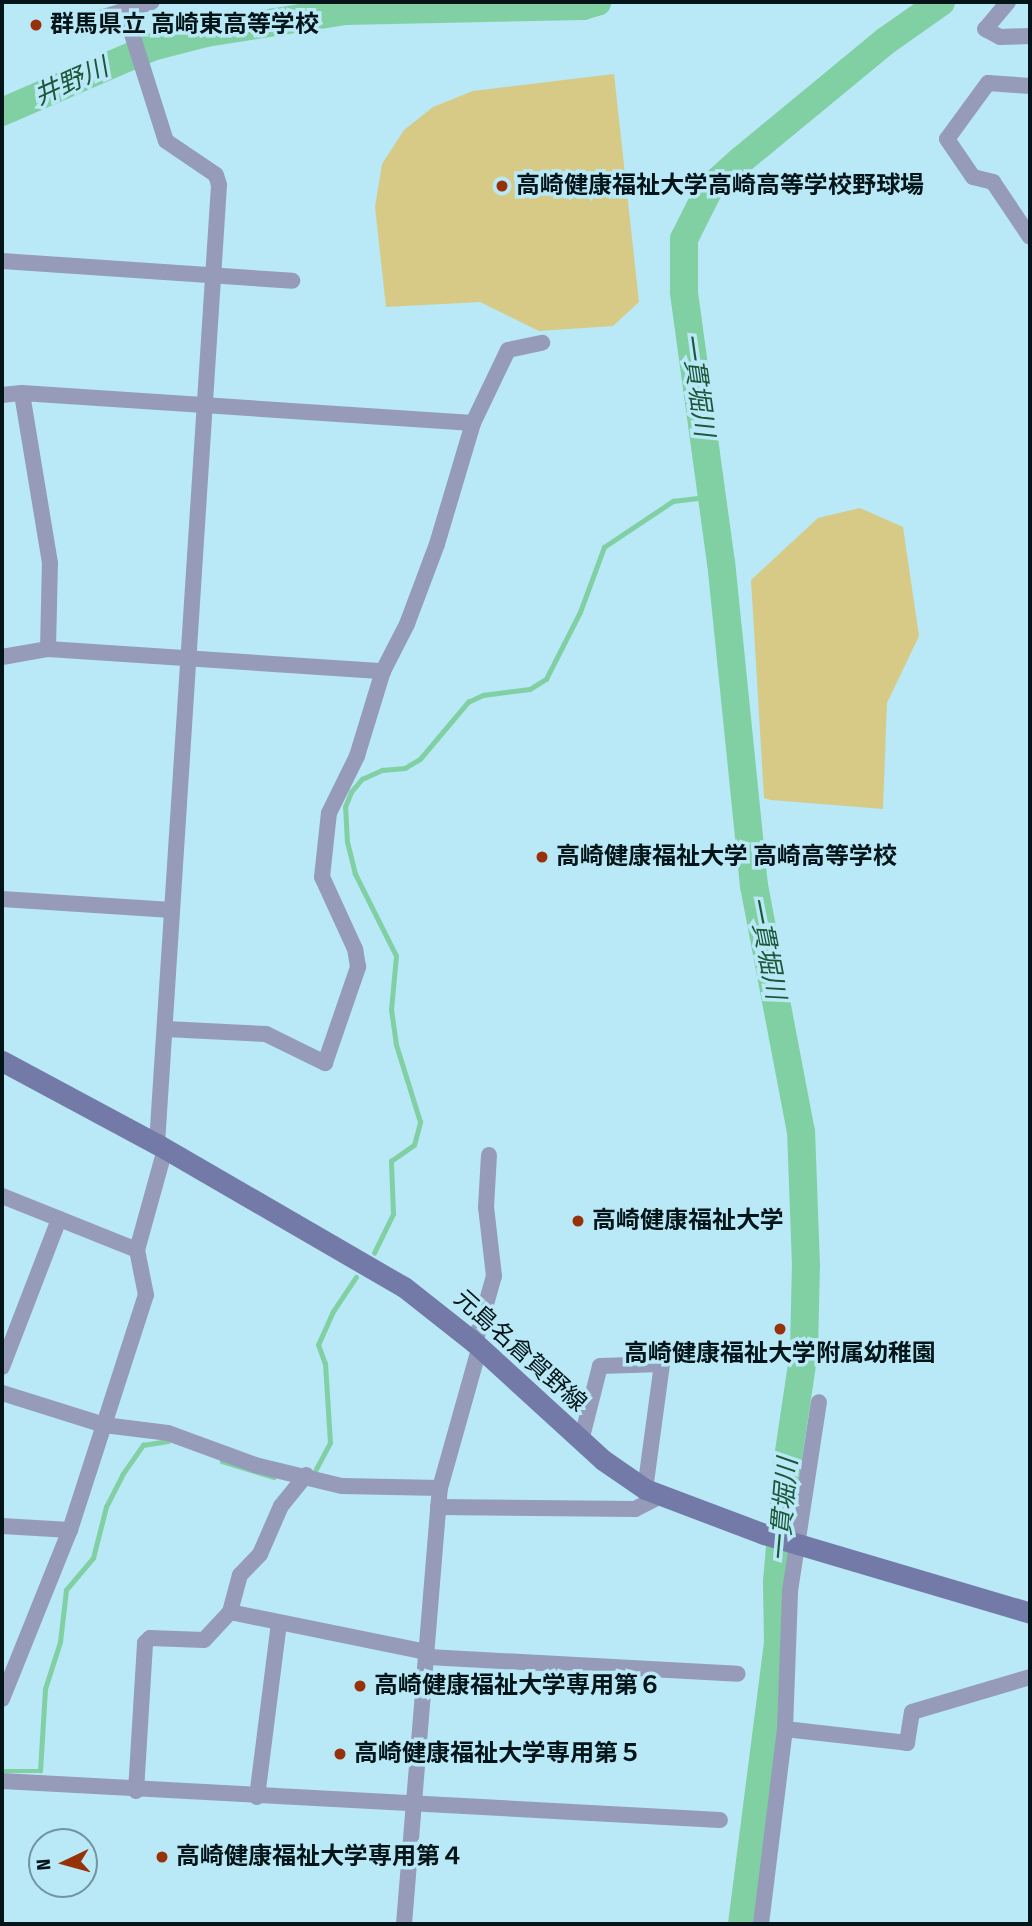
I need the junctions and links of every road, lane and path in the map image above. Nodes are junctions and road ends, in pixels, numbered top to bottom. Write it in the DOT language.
graph roads {
  1 [pos="152,2"];
  2 [pos="1007,2"];
  3 [pos="126,14"];
  4 [pos="78,25"];
  5 [pos="1030,36"];
  6 [pos="1030,86"];
  7 [pos="1030,237"];
  8 [pos="2,261"];
  9 [pos="212,275"];
  10 [pos="292,281"];
  11 [pos="542,344"];
  12 [pos="22,393"];
  13 [pos="2,395"];
  14 [pos="204,404"];
  15 [pos="473,423"];
  16 [pos="48,649"];
  17 [pos="188,656"];
  18 [pos="2,657"];
  19 [pos="383,671"];
  20 [pos="2,899"];
  21 [pos="173,909"];
  22 [pos="166,1029"];
  23 [pos="2,1061"];
  24 [pos="161,1146"];
  25 [pos="489,1154"];
  26 [pos="2,1196"];
  27 [pos="59,1219"];
  28 [pos="137,1250"];
  29 [pos="478,1344"];
  30 [pos="2,1367"];
  31 [pos="2,1393"];
  32 [pos="819,1402"];
  33 [pos="104,1425"];
  34 [pos="581,1441"];
  35 [pos="306,1475"];
  36 [pos="440,1488"];
  37 [pos="653,1492"];
  38 [pos="438,1507"];
  39 [pos="2,1526"];
  40 [pos="70,1530"];
  41 [pos="797,1544"];
  42 [pos="230,1612"];
  43 [pos="1030,1612"];
  44 [pos="279,1624"];
  45 [pos="427,1655"];
  46 [pos="737,1674"];
  47 [pos="1030,1677"];
  48 [pos="2,1699"];
  49 [pos="785,1729"];
  50 [pos="2,1781"];
  51 [pos="136,1791"];
  52 [pos="257,1797"];
  53 [pos="415,1805"];
  54 [pos="720,1820"];
  55 [pos="404,1924"];
  56 [pos="761,1924"];
  1 -- 3 [label="street"];
  2 -- 5 [label="street"];
  3 -- 4 [label="street"];
  3 -- 9 [label="street"];
  6 -- 7 [label="street"];
  8 -- 9 [label="street"];
  9 -- 10 [label="street"];
  9 -- 14 [label="street"];
  11 -- 15 [label="street"];
  12 -- 13 [label="street"];
  12 -- 14 [label="street"];
  12 -- 16 [label="street"];
  14 -- 15 [label="street"];
  14 -- 17 [label="street"];
  15 -- 19 [label="street"];
  16 -- 17 [label="street"];
  16 -- 18 [label="street"];
  17 -- 19 [label="street"];
  17 -- 21 [label="street"];
  19 -- 22 [label="street"];
  20 -- 21 [label="street"];
  21 -- 22 [label="street"];
  22 -- 24 [label="street"];
  23 -- 24 [label="main road, 元島名倉賀野線"];
  24 -- 28 [label="street"];
  24 -- 29 [label="main road, 元島名倉賀野線"];
  25 -- 29 [label="street"];
  26 -- 27 [label="street"];
  27 -- 28 [label="street"];
  27 -- 30 [label="street"];
  28 -- 33 [label="street"];
  29 -- 34 [label="main road, 元島名倉賀野線"];
  29 -- 36 [label="street"];
  31 -- 33 [label="street"];
  32 -- 41 [label="street"];
  33 -- 35 [label="street"];
  33 -- 40 [label="street"];
  34 -- 37 [label="main road, 元島名倉賀野線"];
  34 -- 37 [label="street"];
  35 -- 36 [label="street"];
  35 -- 42 [label="street"];
  36 -- 38 [label="street"];
  37 -- 38 [label="street"];
  37 -- 41 [label="main road, 元島名倉賀野線"];
  38 -- 45 [label="street"];
  39 -- 40 [label="street"];
  40 -- 48 [label="street"];
  41 -- 43 [label="main road, 元島名倉賀野線"];
  41 -- 49 [label="street"];
  42 -- 44 [label="street"];
  42 -- 51 [label="street"];
  44 -- 45 [label="street"];
  44 -- 52 [label="street"];
  45 -- 46 [label="street"];
  45 -- 53 [label="street"];
  47 -- 49 [label="street"];
  49 -- 56 [label="street"];
  50 -- 51 [label="street"];
  51 -- 52 [label="street"];
  52 -- 53 [label="street"];
  53 -- 54 [label="street"];
  53 -- 55 [label="street"];
}
